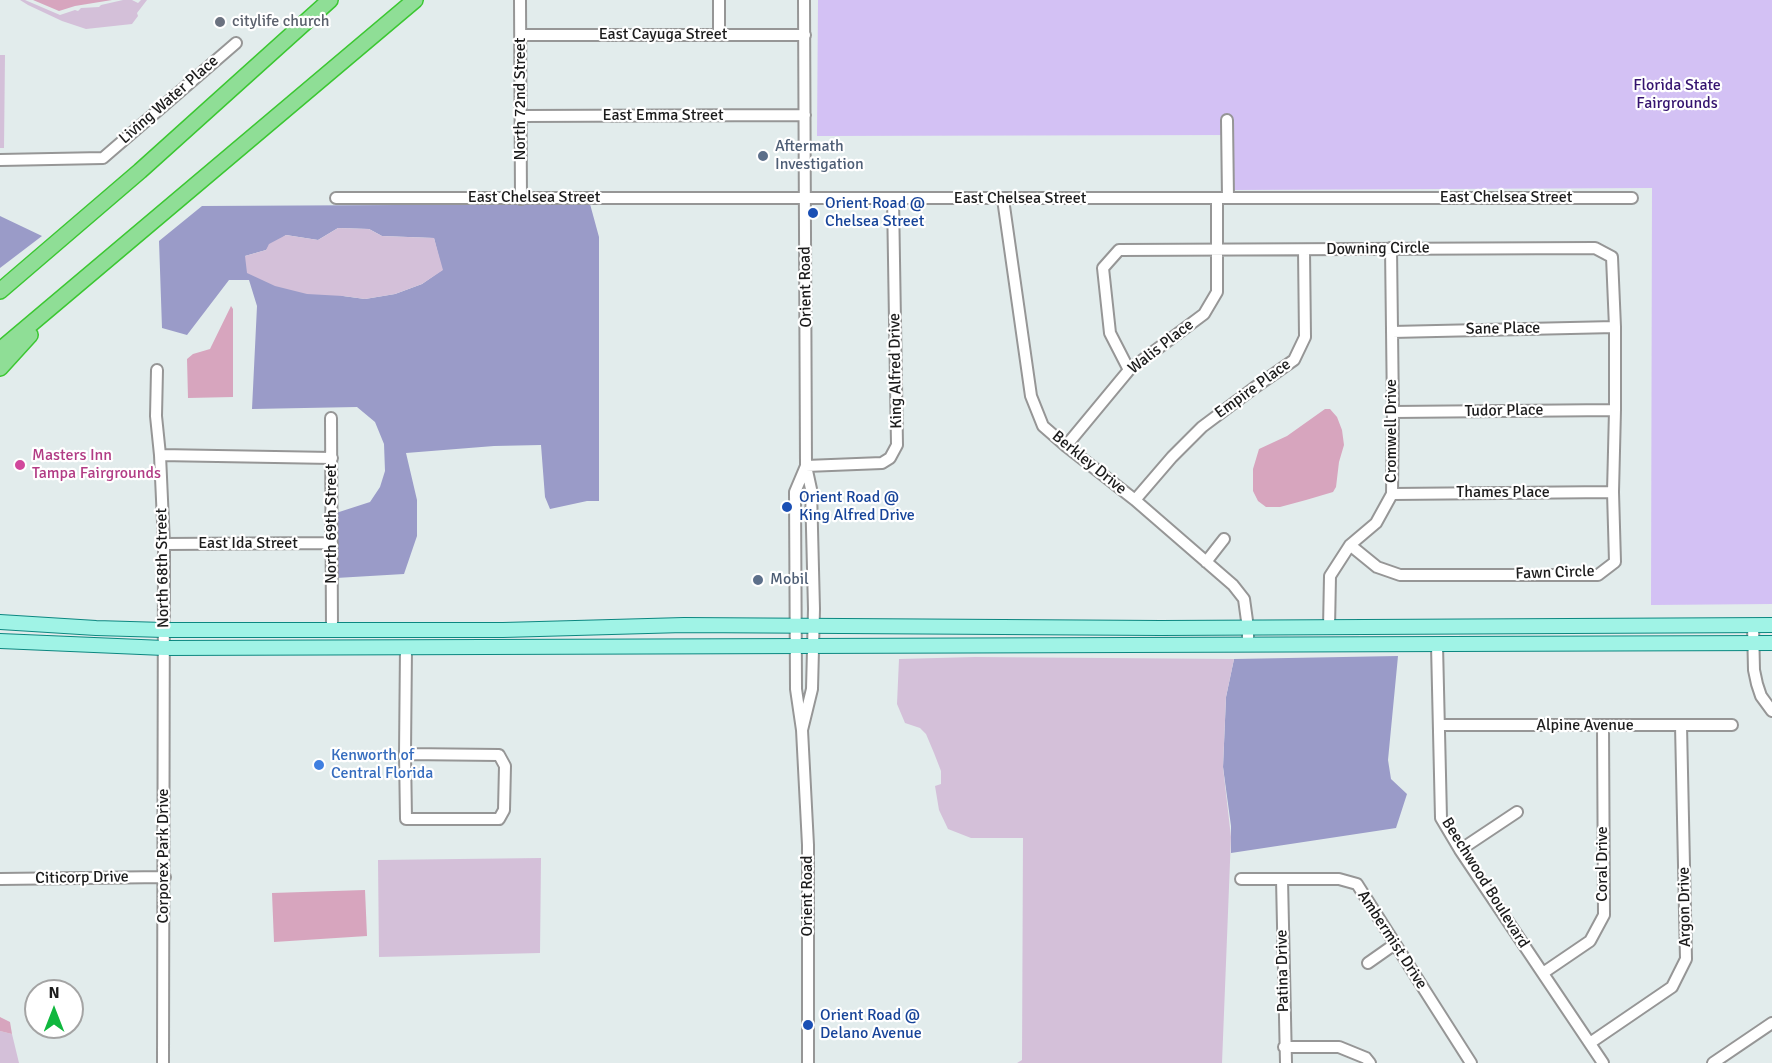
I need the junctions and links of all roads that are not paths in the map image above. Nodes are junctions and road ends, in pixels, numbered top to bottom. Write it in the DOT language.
graph roads {
  1 [pos="330,0"];
  2 [pos="415,0"];
  3 [pos="425,0"];
  4 [pos="520,0"];
  5 [pos="719,0"];
  6 [pos="804,0"];
  7 [pos="396,15"];
  8 [pos="520,35"];
  9 [pos="719,35"];
  10 [pos="805,35"];
  11 [pos="236,43"];
  12 [pos="805,115"];
  13 [pos="521,116"];
  14 [pos="1227,120"];
  15 [pos="0,160"];
  16 [pos="336,198"];
  17 [pos="804,198"];
  18 [pos="893,198"];
  19 [pos="1223,198"];
  20 [pos="1632,198"];
  21 [pos="521,199"];
  22 [pos="1004,199"];
  23 [pos="1391,248"];
  24 [pos="1217,250"];
  25 [pos="1304,250"];
  26 [pos="76,285"];
  27 [pos="0,291"];
  28 [pos="1615,327"];
  29 [pos="1392,332"];
  30 [pos="0,350"];
  31 [pos="0,368"];
  32 [pos="157,370"];
  33 [pos="1129,370"];
  34 [pos="1615,410"];
  35 [pos="1393,412"];
  36 [pos="331,418"];
  37 [pos="1066,446"];
  38 [pos="160,455"];
  39 [pos="332,458"];
  40 [pos="806,466"];
  41 [pos="1613,492"];
  42 [pos="1392,494"];
  43 [pos="1135,500"];
  44 [pos="1224,539"];
  45 [pos="333,543"];
  46 [pos="164,544"];
  47 [pos="1350,545"];
  48 [pos="1206,562"];
  49 [pos="0,622"];
  50 [pos="1754,625"];
  51 [pos="796,626"];
  52 [pos="814,626"];
  53 [pos="1538,626"];
  54 [pos="1772,626"];
  55 [pos="1248,628"];
  56 [pos="1329,628"];
  57 [pos="1417,628"];
  58 [pos="164,630"];
  59 [pos="335,630"];
  60 [pos="375,630"];
  61 [pos="0,641"];
  62 [pos="1750,642"];
  63 [pos="1772,642"];
  64 [pos="796,645"];
  65 [pos="813,645"];
  66 [pos="1248,645"];
  67 [pos="1437,645"];
  68 [pos="406,647"];
  69 [pos="164,648"];
  70 [pos="355,648"];
  71 [pos="1772,711"];
  72 [pos="1439,725"];
  73 [pos="1681,725"];
  74 [pos="1732,725"];
  75 [pos="1603,726"];
  76 [pos="802,730"];
  77 [pos="405,754"];
  78 [pos="1517,812"];
  79 [pos="1460,850"];
  80 [pos="165,877"];
  81 [pos="0,879"];
  82 [pos="1240,879"];
  83 [pos="1282,879"];
  84 [pos="1395,944"];
  85 [pos="1368,963"];
  86 [pos="1543,973"];
  87 [pos="1772,1023"];
  88 [pos="1590,1043"];
  89 [pos="1284,1047"];
  90 [pos="163,1063"];
  91 [pos="808,1063"];
  92 [pos="1286,1063"];
  93 [pos="1370,1063"];
  94 [pos="1471,1063"];
  95 [pos="1603,1063"];
  96 [pos="1713,1063"];
  1 -- 27 [label="highway"];
  2 -- 7 [label="highway"];
  3 -- 7 [label="highway"];
  4 -- 8 [label="street, North 72nd Street"];
  5 -- 9 [label="street"];
  6 -- 10 [label="street, Orient Road"];
  7 -- 26 [label="highway"];
  8 -- 9 [label="street, East Cayuga Street"];
  8 -- 13 [label="street, North 72nd Street"];
  9 -- 10 [label="street, East Cayuga Street"];
  10 -- 12 [label="street, Orient Road"];
  11 -- 15 [label="street, Living Water Place"];
  12 -- 13 [label="street, East Emma Street"];
  12 -- 17 [label="street, Orient Road"];
  13 -- 21 [label="street, North 72nd Street"];
  14 -- 19 [label="street, Walis Place"];
  16 -- 21 [label="street, East Chelsea Street"];
  17 -- 18 [label="street, East Chelsea Street"];
  17 -- 21 [label="street, East Chelsea Street"];
  17 -- 40 [label="street, Orient Road"];
  18 -- 22 [label="street, East Chelsea Street"];
  18 -- 40 [label="street, King Alfred Drive"];
  19 -- 20 [label="street, East Chelsea Street"];
  19 -- 22 [label="street, East Chelsea Street"];
  19 -- 24 [label="street, Walis Place"];
  22 -- 37 [label="street, Berkley Drive"];
  23 -- 25 [label="street, Downing Circle"];
  23 -- 28 [label="street, Downing Circle"];
  23 -- 29 [label="street, Cromwell Drive"];
  24 -- 25 [label="street, Downing Circle"];
  24 -- 33 [label="street, Walis Place"];
  24 -- 33 [label="street, Downing Circle"];
  25 -- 43 [label="street, Empire Place"];
  26 -- 30 [label="highway"];
  26 -- 31 [label="highway"];
  28 -- 29 [label="street, Sane Place"];
  28 -- 34 [label="street, Downing Circle"];
  29 -- 35 [label="street, Cromwell Drive"];
  32 -- 38 [label="street, North 68th Street"];
  33 -- 37 [label="street, Walis Place"];
  34 -- 35 [label="street, Tudor Place"];
  34 -- 41 [label="street, Fawn Circle"];
  35 -- 42 [label="street, Cromwell Drive"];
  36 -- 39 [label="street, North 69th Street"];
  37 -- 43 [label="street, Berkley Drive"];
  38 -- 39 [label="street"];
  38 -- 46 [label="street, North 68th Street"];
  39 -- 45 [label="street, North 69th Street"];
  40 -- 51 [label="street, Orient Road"];
  40 -- 52 [label="street, Orient Road"];
  41 -- 42 [label="street, Thames Place"];
  41 -- 47 [label="street, Fawn Circle"];
  42 -- 47 [label="street, Cromwell Drive"];
  43 -- 48 [label="street, Berkley Drive"];
  44 -- 48 [label="street"];
  45 -- 46 [label="street, East Ida Street"];
  45 -- 59 [label="street, North 69th Street"];
  46 -- 58 [label="street, North 68th Street"];
  47 -- 56 [label="street, Cromwell Drive"];
  48 -- 55 [label="street, Berkley Drive"];
  49 -- 58 [label="main road"];
  50 -- 53 [label="main road"];
  50 -- 54 [label="main road"];
  50 -- 62 [label="street"];
  51 -- 52 [label="main road"];
  51 -- 60 [label="main road"];
  51 -- 64 [label="street, Orient Road"];
  52 -- 55 [label="main road"];
  52 -- 65 [label="street, Orient Road"];
  53 -- 57 [label="main road"];
  53 -- 67 [label="main road"];
  55 -- 56 [label="main road"];
  55 -- 66 [label="street, Berkley Drive"];
  56 -- 57 [label="main road"];
  57 -- 67 [label="main road"];
  58 -- 59 [label="main road"];
  58 -- 69 [label="street, North 68th Street"];
  59 -- 60 [label="main road"];
  59 -- 70 [label="main road"];
  60 -- 70 [label="main road"];
  61 -- 69 [label="main road"];
  62 -- 63 [label="main road"];
  62 -- 67 [label="main road"];
  62 -- 71 [label="street"];
  64 -- 65 [label="main road"];
  64 -- 68 [label="main road"];
  64 -- 76 [label="street, Orient Road"];
  65 -- 66 [label="main road"];
  65 -- 76 [label="street, Orient Road"];
  66 -- 67 [label="main road"];
  67 -- 72 [label="street, Beechwood Boulevard"];
  68 -- 70 [label="main road"];
  68 -- 77 [label="street"];
  69 -- 70 [label="main road"];
  69 -- 80 [label="street, Corporex Park Drive"];
  72 -- 75 [label="street, Alpine Avenue"];
  72 -- 79 [label="street, Beechwood Boulevard"];
  73 -- 74 [label="street, Alpine Avenue"];
  73 -- 75 [label="street, Alpine Avenue"];
  73 -- 88 [label="street, Argon Drive"];
  75 -- 86 [label="street, Coral Drive"];
  76 -- 91 [label="street, Orient Road"];
  77 -- 77 [label="street"];
  78 -- 79 [label="street"];
  79 -- 86 [label="street, Beechwood Boulevard"];
  80 -- 81 [label="street, Citicorp Drive"];
  80 -- 90 [label="street, Corporex Park Drive"];
  82 -- 83 [label="street, Ambermist Drive"];
  83 -- 84 [label="street, Ambermist Drive"];
  83 -- 89 [label="street, Patina Drive"];
  84 -- 85 [label="street"];
  84 -- 94 [label="street, Ambermist Drive"];
  86 -- 88 [label="street, Beechwood Boulevard"];
  87 -- 96 [label="street"];
  88 -- 95 [label="street, Beechwood Boulevard"];
  89 -- 92 [label="street, Patina Drive"];
  89 -- 93 [label="street"];
}
